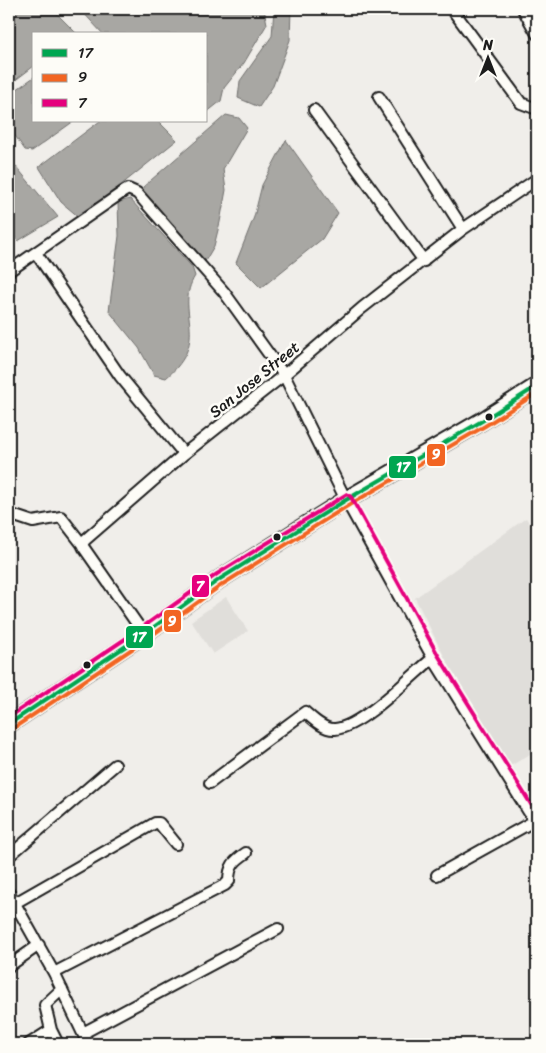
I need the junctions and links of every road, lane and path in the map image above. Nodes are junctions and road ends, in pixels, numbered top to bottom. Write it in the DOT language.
graph roads {
  1 [pos="452,9"];
  2 [pos="523,9"];
  3 [pos="537,34"];
  4 [pos="379,97"];
  5 [pos="537,109"];
  6 [pos="314,110"];
  7 [pos="537,179"];
  8 [pos="463,229"];
  9 [pos="36,252"];
  10 [pos="424,261"];
  11 [pos="9,271"];
  12 [pos="284,374"];
  13 [pos="537,386"];
  14 [pos="184,454"];
  15 [pos="346,500"];
  16 [pos="9,514"];
  17 [pos="82,544"];
  18 [pos="144,634"];
  19 [pos="433,658"];
  20 [pos="9,724"];
  21 [pos="115,765"];
  22 [pos="210,783"];
  23 [pos="536,823"];
  24 [pos="176,844"];
  25 [pos="246,853"];
  26 [pos="9,856"];
  27 [pos="437,875"];
  28 [pos="9,893"];
  29 [pos="16,903"];
  30 [pos="278,929"];
  31 [pos="39,945"];
  32 [pos="9,966"];
  33 [pos="54,973"];
  34 [pos="62,989"];
  35 [pos="51,1030"];
  36 [pos="82,1033"];
  37 [pos="29,1044"];
  38 [pos="58,1044"];
  39 [pos="88,1044"];
  1 -- 5 [label="street"];
  2 -- 3 [label="street"];
  4 -- 8 [label="street"];
  6 -- 10 [label="street"];
  7 -- 8 [label="street, San Jose Street"];
  8 -- 10 [label="street, San Jose Street"];
  9 -- 11 [label="street"];
  9 -- 12 [label="street"];
  9 -- 14 [label="street"];
  10 -- 12 [label="street, San Jose Street"];
  12 -- 14 [label="street, San Jose Street"];
  12 -- 15 [label="street"];
  13 -- 15 [label="main road"];
  14 -- 17 [label="street, San Jose Street"];
  15 -- 18 [label="main road"];
  15 -- 19 [label="street"];
  16 -- 17 [label="street"];
  17 -- 18 [label="street"];
  18 -- 20 [label="main road"];
  19 -- 22 [label="street"];
  19 -- 23 [label="street"];
  21 -- 26 [label="street"];
  23 -- 27 [label="street"];
  24 -- 29 [label="street"];
  25 -- 33 [label="street"];
  28 -- 29 [label="street"];
  29 -- 31 [label="street"];
  30 -- 36 [label="street"];
  31 -- 32 [label="street"];
  31 -- 33 [label="street"];
  33 -- 34 [label="street"];
  34 -- 35 [label="street"];
  34 -- 36 [label="street"];
  35 -- 37 [label="street"];
  35 -- 38 [label="street"];
  36 -- 39 [label="street"];
}
